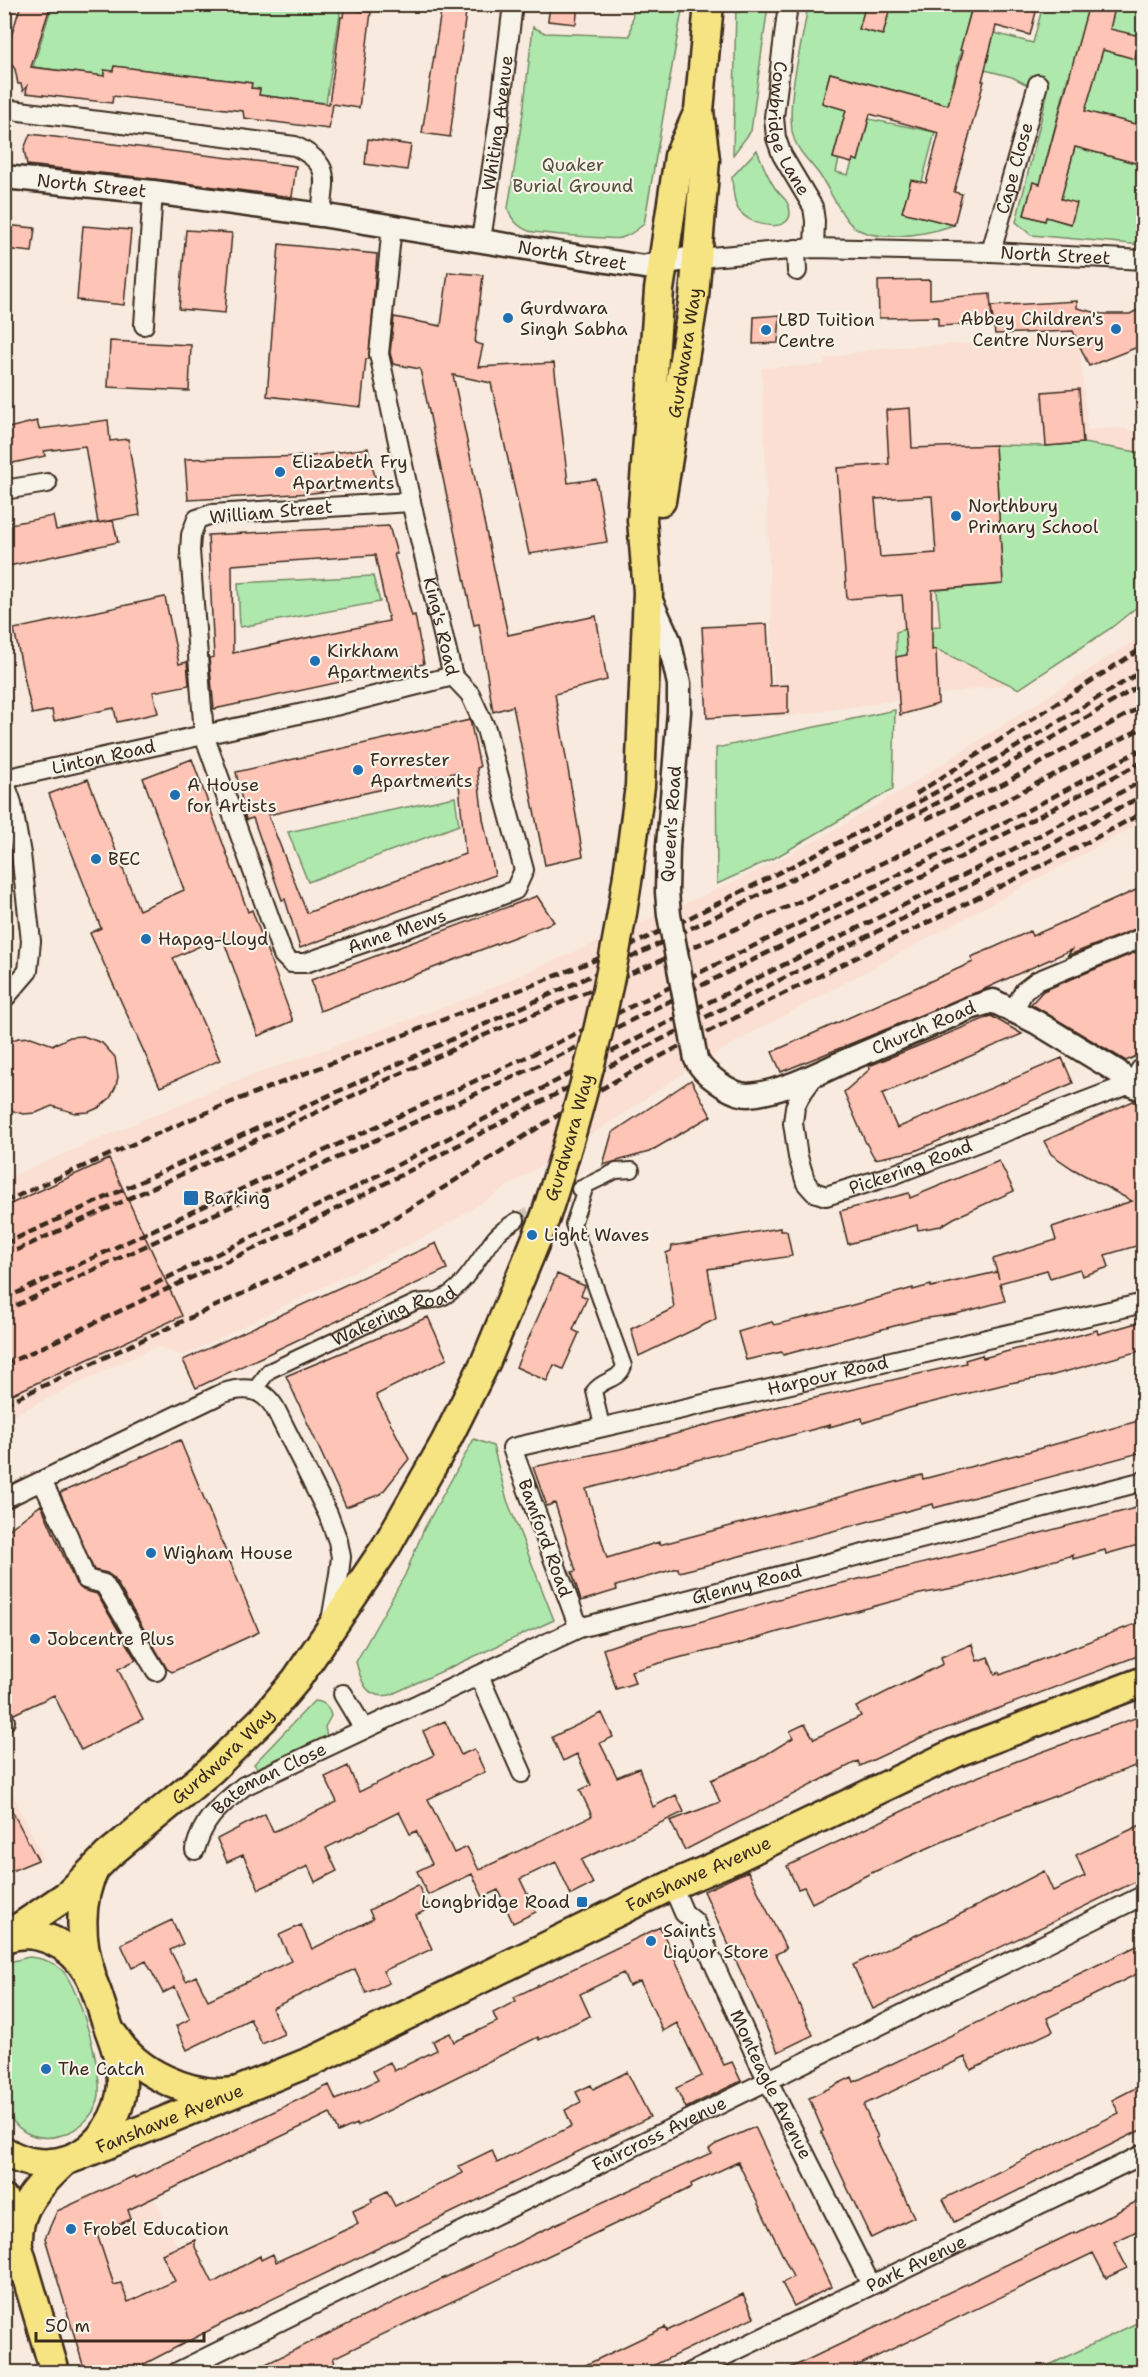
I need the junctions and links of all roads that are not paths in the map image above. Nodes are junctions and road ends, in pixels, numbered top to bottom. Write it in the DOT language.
graph roads {
  1 [pos="513,4"];
  2 [pos="709,4"];
  3 [pos="788,4"];
  4 [pos="1038,84"];
  5 [pos="4,108"];
  6 [pos="699,111"];
  7 [pos="4,177"];
  8 [pos="153,192"];
  9 [pos="321,215"];
  10 [pos="392,226"];
  11 [pos="481,240"];
  12 [pos="805,249"];
  13 [pos="991,252"];
  14 [pos="698,258"];
  15 [pos="1143,260"];
  16 [pos="663,262"];
  17 [pos="797,271"];
  18 [pos="144,325"];
  19 [pos="47,483"];
  20 [pos="4,490"];
  21 [pos="411,502"];
  22 [pos="648,592"];
  23 [pos="453,676"];
  24 [pos="204,735"];
  25 [pos="4,780"];
  26 [pos="1143,937"];
  27 [pos="4,999"];
  28 [pos="1014,1009"];
  29 [pos="696,1059"];
  30 [pos="820,1072"];
  31 [pos="1139,1080"];
  32 [pos="632,1170"];
  33 [pos="531,1219"];
  34 [pos="1143,1303"];
  35 [pos="255,1389"];
  36 [pos="602,1426"];
  37 [pos="512,1448"];
  38 [pos="42,1481"];
  39 [pos="1143,1481"];
  40 [pos="4,1499"];
  41 [pos="579,1628"];
  42 [pos="330,1632"];
  43 [pos="156,1671"];
  44 [pos="479,1676"];
  45 [pos="1143,1681"];
  46 [pos="343,1694"];
  47 [pos="364,1729"];
  48 [pos="522,1773"];
  49 [pos="195,1850"];
  50 [pos="99,1864"];
  51 [pos="672,1885"];
  52 [pos="1143,1895"];
  53 [pos="4,1938"];
  54 [pos="94,1986"];
  55 [pos="107,2022"];
  56 [pos="769,2079"];
  57 [pos="262,2082"];
  58 [pos="4,2151"];
  59 [pos="1143,2154"];
  60 [pos="71,2158"];
  61 [pos="4,2200"];
  62 [pos="19,2248"];
  63 [pos="871,2285"];
  64 [pos="55,2373"];
  65 [pos="177,2373"];
  66 [pos="691,2373"];
  1 -- 11 [label="street, Whiting Avenue"];
  2 -- 6 [label="main road, Gurdwara Way"];
  3 -- 12 [label="street, Cowbridge Lane"];
  4 -- 13 [label="street, Cape Close"];
  5 -- 9 [label="street"];
  6 -- 14 [label="main road, Gurdwara Way"];
  6 -- 16 [label="main road, Gurdwara Way"];
  7 -- 8 [label="street, North Street"];
  8 -- 9 [label="street, North Street"];
  8 -- 18 [label="street"];
  9 -- 10 [label="street, North Street"];
  10 -- 11 [label="street, North Street"];
  10 -- 21 [label="street"];
  11 -- 16 [label="street, North Street"];
  12 -- 13 [label="street, North Street"];
  12 -- 14 [label="street, North Street"];
  12 -- 17 [label="street, Cowbridge Lane"];
  13 -- 15 [label="street, North Street"];
  14 -- 16 [label="street, North Street"];
  14 -- 22 [label="main road, Gurdwara Way"];
  16 -- 22 [label="main road, Gurdwara Way"];
  19 -- 20 [label="street"];
  21 -- 23 [label="street, King's Road"];
  21 -- 24 [label="street, William Street"];
  22 -- 29 [label="street, Queen's Road, bridge"];
  22 -- 33 [label="main road, Gurdwara Way, bridge"];
  23 -- 24 [label="street, King's Road"];
  23 -- 24 [label="street, Anne Mews"];
  24 -- 25 [label="street, Linton Road"];
  25 -- 27 [label="street"];
  26 -- 28 [label="street"];
  28 -- 30 [label="street, Church Road"];
  28 -- 31 [label="street, Church Road"];
  29 -- 30 [label="street, Church Road"];
  30 -- 31 [label="street, Pickering Road"];
  32 -- 36 [label="street"];
  33 -- 35 [label="street, Wakering Road"];
  33 -- 42 [label="main road, Gurdwara Way"];
  34 -- 36 [label="street, Harpour Road"];
  35 -- 38 [label="street"];
  35 -- 42 [label="street, Gurdwara Way"];
  36 -- 37 [label="street, Harpour Road"];
  37 -- 41 [label="street, Bamford Road"];
  38 -- 40 [label="street"];
  38 -- 43 [label="street"];
  39 -- 41 [label="street, Glenny Road"];
  41 -- 44 [label="street, Glenny Road"];
  42 -- 50 [label="main road, Gurdwara Way"];
  44 -- 47 [label="street, Glenny Road"];
  44 -- 48 [label="street"];
  45 -- 51 [label="main road, Fanshawe Avenue"];
  46 -- 47 [label="street"];
  47 -- 49 [label="street, Bateman Close"];
  50 -- 53 [label="main road, Gurdwara Way"];
  50 -- 54 [label="main road, Gurdwara Way"];
  51 -- 56 [label="street, Monteagle Avenue"];
  51 -- 57 [label="main road, Fanshawe Avenue"];
  52 -- 56 [label="street, Faircross Avenue"];
  53 -- 54 [label="main road"];
  54 -- 55 [label="main road"];
  55 -- 57 [label="main road, Fanshawe Avenue"];
  55 -- 60 [label="main road"];
  56 -- 63 [label="street, Monteagle Avenue"];
  56 -- 65 [label="street, Faircross Avenue"];
  57 -- 60 [label="main road, Fanshawe Avenue"];
  58 -- 60 [label="main road"];
  59 -- 63 [label="street, Park Avenue"];
  60 -- 62 [label="main road"];
  61 -- 62 [label="main road"];
  62 -- 64 [label="main road"];
  63 -- 66 [label="street, Park Avenue"];
}
